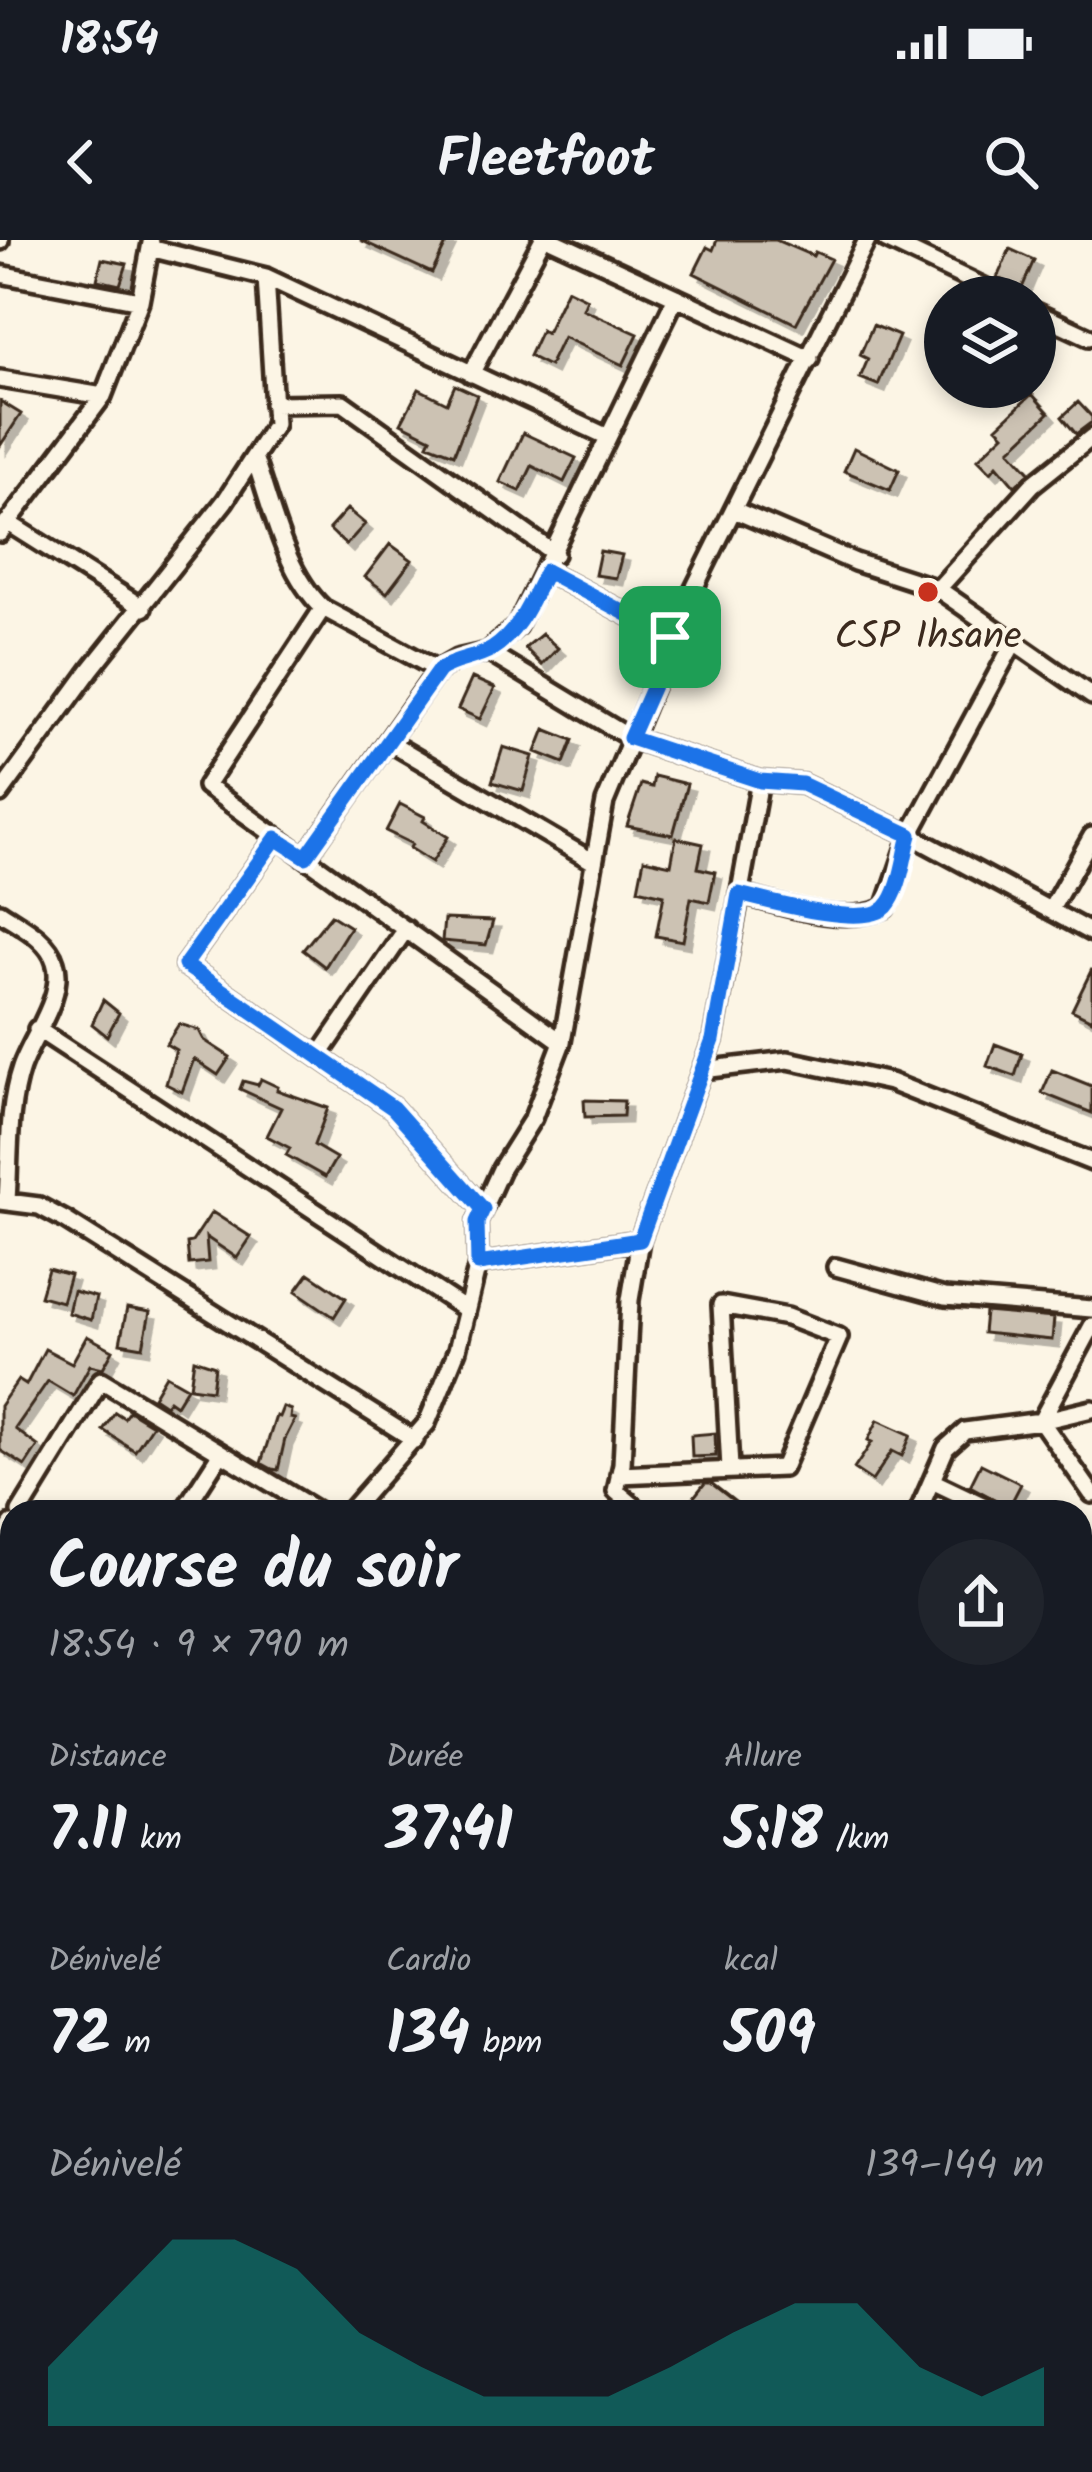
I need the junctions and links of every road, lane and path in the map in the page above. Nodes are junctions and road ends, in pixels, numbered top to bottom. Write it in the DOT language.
graph roads {
  1 [pos="542,240"];
  2 [pos="552,240"];
  3 [pos="867,240"];
  4 [pos="886,240"];
  5 [pos="151,244"];
  6 [pos="0,274"];
  7 [pos="961,276"];
  8 [pos="266,277"];
  9 [pos="676,297"];
  10 [pos="140,301"];
  11 [pos="1056,322"];
  12 [pos="1089,338"];
  13 [pos="810,358"];
  14 [pos="470,374"];
  15 [pos="0,379"];
  16 [pos="103,396"];
  17 [pos="273,404"];
  18 [pos="608,437"];
  19 [pos="1092,437"];
  20 [pos="254,457"];
  21 [pos="734,511"];
  22 [pos="4,528"];
  23 [pos="555,554"];
  24 [pos="546,571"];
  25 [pos="938,589"];
  26 [pos="143,608"];
  27 [pos="323,608"];
  28 [pos="670,637"];
  29 [pos="1013,644"];
  30 [pos="488,652"];
  31 [pos="439,670"];
  32 [pos="1092,696"];
  33 [pos="630,738"];
  34 [pos="389,742"];
  35 [pos="760,781"];
  36 [pos="0,794"];
  37 [pos="910,835"];
  38 [pos="1092,836"];
  39 [pos="276,838"];
  40 [pos="306,857"];
  41 [pos="592,861"];
  42 [pos="739,894"];
  43 [pos="1051,909"];
  44 [pos="0,912"];
  45 [pos="406,929"];
  46 [pos="1092,933"];
  47 [pos="38,1029"];
  48 [pos="562,1042"];
  49 [pos="319,1056"];
  50 [pos="702,1070"];
  51 [pos="1092,1162"];
  52 [pos="3,1201"];
  53 [pos="483,1209"];
  54 [pos="640,1240"];
  55 [pos="478,1264"];
  56 [pos="836,1267"];
  57 [pos="1092,1309"];
  58 [pos="466,1310"];
  59 [pos="1092,1326"];
  60 [pos="1092,1408"];
  61 [pos="1041,1421"];
  62 [pos="415,1440"];
  63 [pos="221,1453"];
  64 [pos="730,1468"];
  65 [pos="932,1480"];
  66 [pos="618,1483"];
  67 [pos="1092,1494"];
  68 [pos="27,1500"];
  69 [pos="191,1500"];
  70 [pos="299,1500"];
  71 [pos="360,1500"];
  72 [pos="614,1500"];
  73 [pos="631,1500"];
  74 [pos="924,1500"];
  75 [pos="973,1500"];
  1 -- 14 [label="street"];
  2 -- 9 [label="street"];
  3 -- 13 [label="street"];
  4 -- 7 [label="street"];
  5 -- 8 [label="street"];
  5 -- 10 [label="street"];
  6 -- 10 [label="street"];
  8 -- 14 [label="street"];
  8 -- 17 [label="street"];
  9 -- 13 [label="street"];
  9 -- 18 [label="street"];
  10 -- 16 [label="street"];
  11 -- 12 [label="street"];
  13 -- 21 [label="street"];
  14 -- 18 [label="street"];
  15 -- 16 [label="street"];
  16 -- 22 [label="street"];
  17 -- 20 [label="street"];
  17 -- 23 [label="street"];
  18 -- 23 [label="street"];
  19 -- 25 [label="street"];
  20 -- 26 [label="street"];
  20 -- 27 [label="street"];
  21 -- 25 [label="street"];
  21 -- 28 [label="street"];
  22 -- 26 [label="street"];
  23 -- 24 [label="street"];
  24 -- 28 [label="street"];
  24 -- 30 [label="street"];
  25 -- 29 [label="street"];
  26 -- 36 [label="street"];
  27 -- 31 [label="street"];
  27 -- 39 [label="street"];
  28 -- 33 [label="street"];
  29 -- 32 [label="street"];
  29 -- 37 [label="street"];
  30 -- 31 [label="street"];
  30 -- 33 [label="street"];
  31 -- 34 [label="street"];
  33 -- 35 [label="street"];
  33 -- 41 [label="street"];
  34 -- 40 [label="street"];
  34 -- 41 [label="street"];
  35 -- 37 [label="street"];
  35 -- 42 [label="street"];
  37 -- 42 [label="street"];
  37 -- 43 [label="street"];
  38 -- 43 [label="street"];
  39 -- 40 [label="street"];
  39 -- 49 [label="street"];
  40 -- 45 [label="street"];
  41 -- 48 [label="street"];
  42 -- 50 [label="street"];
  43 -- 46 [label="street"];
  44 -- 47 [label="street"];
  45 -- 48 [label="street"];
  45 -- 49 [label="street"];
  47 -- 52 [label="street"];
  47 -- 58 [label="street"];
  48 -- 53 [label="street"];
  49 -- 53 [label="street"];
  50 -- 51 [label="street"];
  50 -- 54 [label="street"];
  52 -- 62 [label="street"];
  53 -- 55 [label="street"];
  54 -- 55 [label="street"];
  54 -- 66 [label="street"];
  55 -- 58 [label="street"];
  56 -- 57 [label="street"];
  58 -- 62 [label="street"];
  59 -- 61 [label="street"];
  60 -- 61 [label="street"];
  61 -- 65 [label="street"];
  61 -- 67 [label="street"];
  62 -- 71 [label="street"];
  63 -- 68 [label="street"];
  63 -- 69 [label="street"];
  63 -- 70 [label="street"];
  64 -- 64 [label="street"];
  64 -- 66 [label="street"];
  65 -- 74 [label="street"];
  65 -- 75 [label="street"];
  66 -- 72 [label="street"];
  66 -- 73 [label="street"];
}
